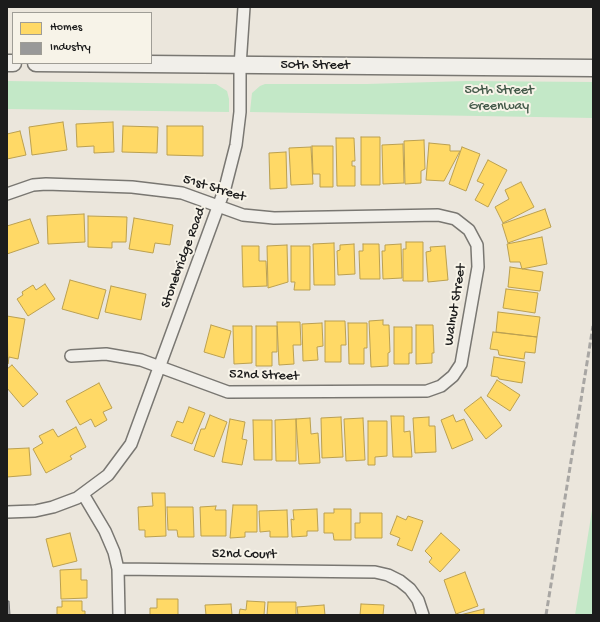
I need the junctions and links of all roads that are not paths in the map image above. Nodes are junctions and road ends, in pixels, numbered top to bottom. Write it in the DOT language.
graph roads {
  1 [pos="244,7"];
  2 [pos="104,64"];
  3 [pos="240,66"];
  4 [pos="593,68"];
  5 [pos="7,194"];
  6 [pos="219,206"];
  7 [pos="438,215"];
  8 [pos="71,356"];
  9 [pos="160,366"];
  10 [pos="414,392"];
  11 [pos="83,494"];
  12 [pos="7,512"];
  13 [pos="118,569"];
  14 [pos="119,615"];
  15 [pos="423,615"];
  1 -- 3 [label="street, Stonebridge Road"];
  2 -- 3 [label="main road, 50th Street"];
  3 -- 4 [label="main road, 50th Street"];
  3 -- 6 [label="street, Stonebridge Road"];
  5 -- 6 [label="street, 51st Street"];
  6 -- 7 [label="street, 51st Street"];
  6 -- 9 [label="street, Stonebridge Road"];
  7 -- 10 [label="street, Walnut Street"];
  8 -- 9 [label="street, 52nd Street"];
  9 -- 10 [label="street, 52nd Street"];
  9 -- 11 [label="street, Stonebridge Road"];
  11 -- 12 [label="street, Stonebridge Road"];
  11 -- 13 [label="street"];
  13 -- 14 [label="street"];
  13 -- 15 [label="street, 52nd Court"];
}
